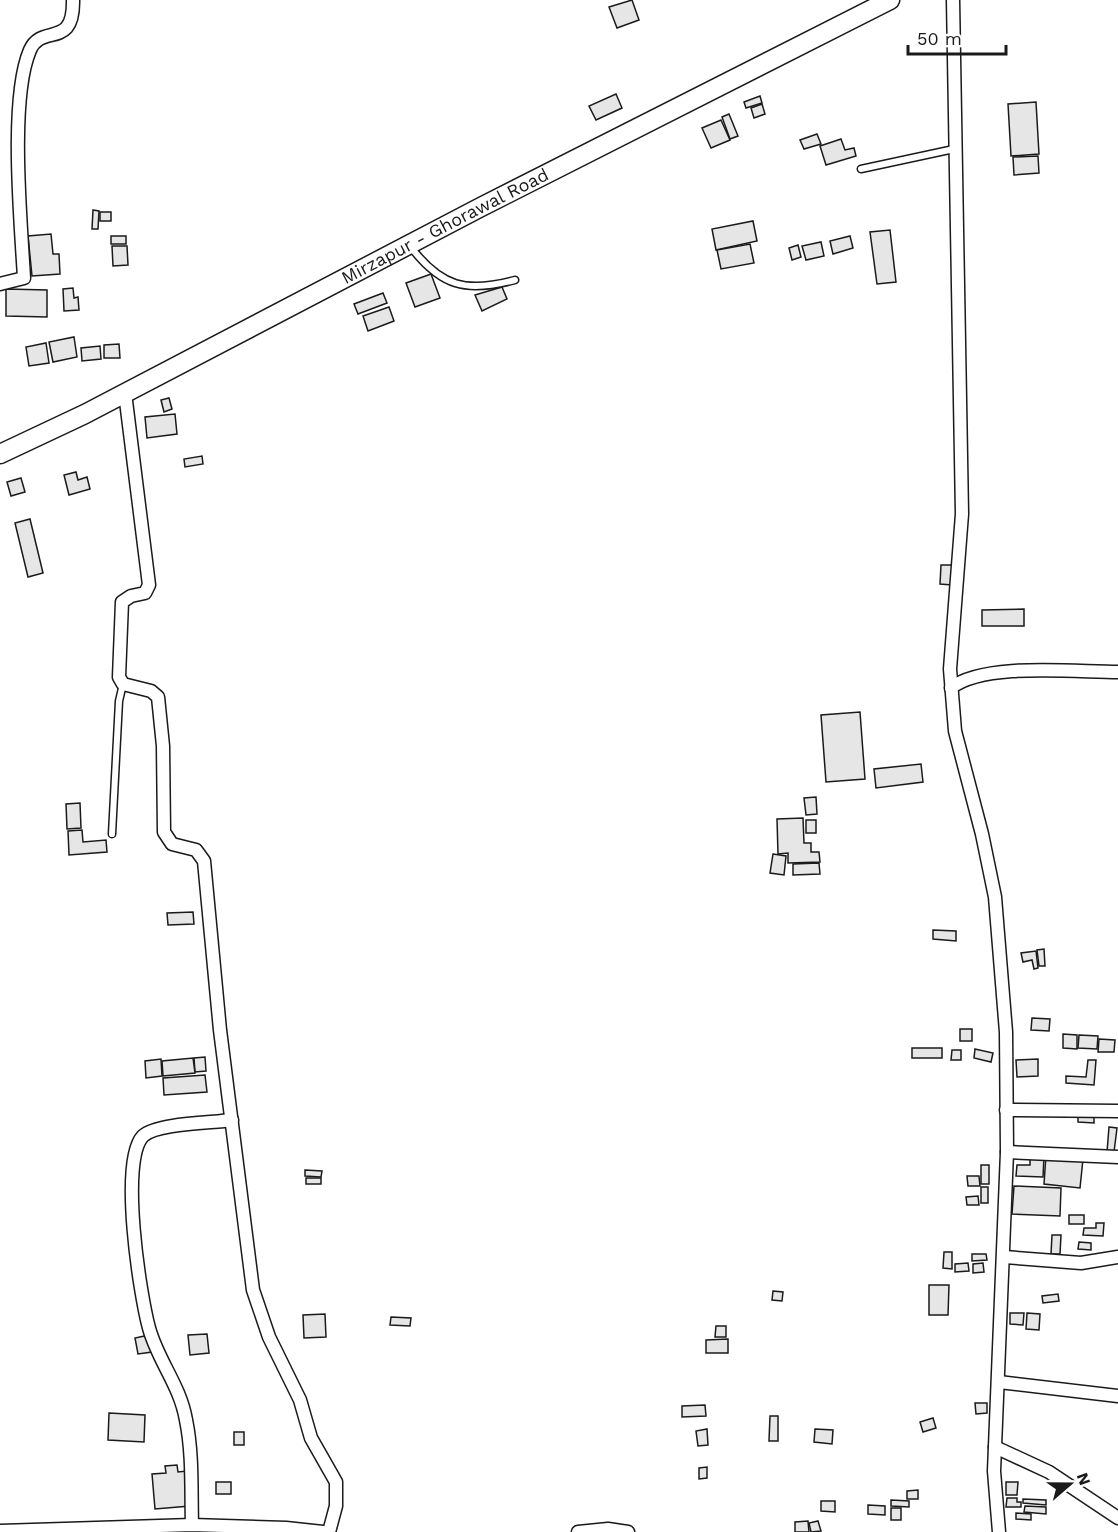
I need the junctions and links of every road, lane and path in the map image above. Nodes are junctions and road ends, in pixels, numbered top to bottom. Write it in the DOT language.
graph roads {
  1 [pos="73,0"];
  2 [pos="890,0"];
  3 [pos="953,0"];
  4 [pos="865,6"];
  5 [pos="954,148"];
  6 [pos="861,169"];
  7 [pos="410,246"];
  8 [pos="515,280"];
  9 [pos="0,284"];
  10 [pos="125,393"];
  11 [pos="0,454"];
  12 [pos="1118,672"];
  13 [pos="123,684"];
  14 [pos="951,688"];
  15 [pos="112,834"];
  16 [pos="1006,1110"];
  17 [pos="1118,1111"];
  18 [pos="232,1120"];
  19 [pos="1007,1152"];
  20 [pos="1118,1156"];
  21 [pos="1004,1257"];
  22 [pos="1118,1257"];
  23 [pos="999,1382"];
  24 [pos="1118,1396"];
  25 [pos="995,1447"];
  26 [pos="1118,1518"];
  27 [pos="192,1525"];
  28 [pos="0,1531"];
  29 [pos="323,1532"];
  30 [pos="329,1532"];
  31 [pos="578,1532"];
  32 [pos="628,1532"];
  33 [pos="999,1532"];
  1 -- 9 [label="street"];
  2 -- 4 [label="main road, Mirzapur - Ghorawal Road"];
  3 -- 5 [label="street"];
  4 -- 7 [label="main road, Mirzapur - Ghorawal Road"];
  5 -- 6 [label="lane"];
  5 -- 14 [label="street"];
  7 -- 8 [label="lane"];
  7 -- 10 [label="main road, Mirzapur - Ghorawal Road"];
  10 -- 11 [label="main road, Mirzapur - Ghorawal Road"];
  10 -- 13 [label="street"];
  12 -- 14 [label="street"];
  13 -- 15 [label="lane"];
  13 -- 18 [label="street"];
  14 -- 16 [label="street"];
  16 -- 17 [label="street"];
  16 -- 19 [label="street"];
  18 -- 27 [label="street"];
  18 -- 30 [label="street"];
  19 -- 20 [label="street"];
  19 -- 21 [label="street"];
  21 -- 22 [label="street"];
  21 -- 23 [label="street"];
  23 -- 24 [label="street"];
  23 -- 25 [label="street"];
  25 -- 26 [label="street"];
  25 -- 33 [label="street"];
  27 -- 28 [label="street"];
  27 -- 29 [label="street"];
  31 -- 32 [label="street"];
}
